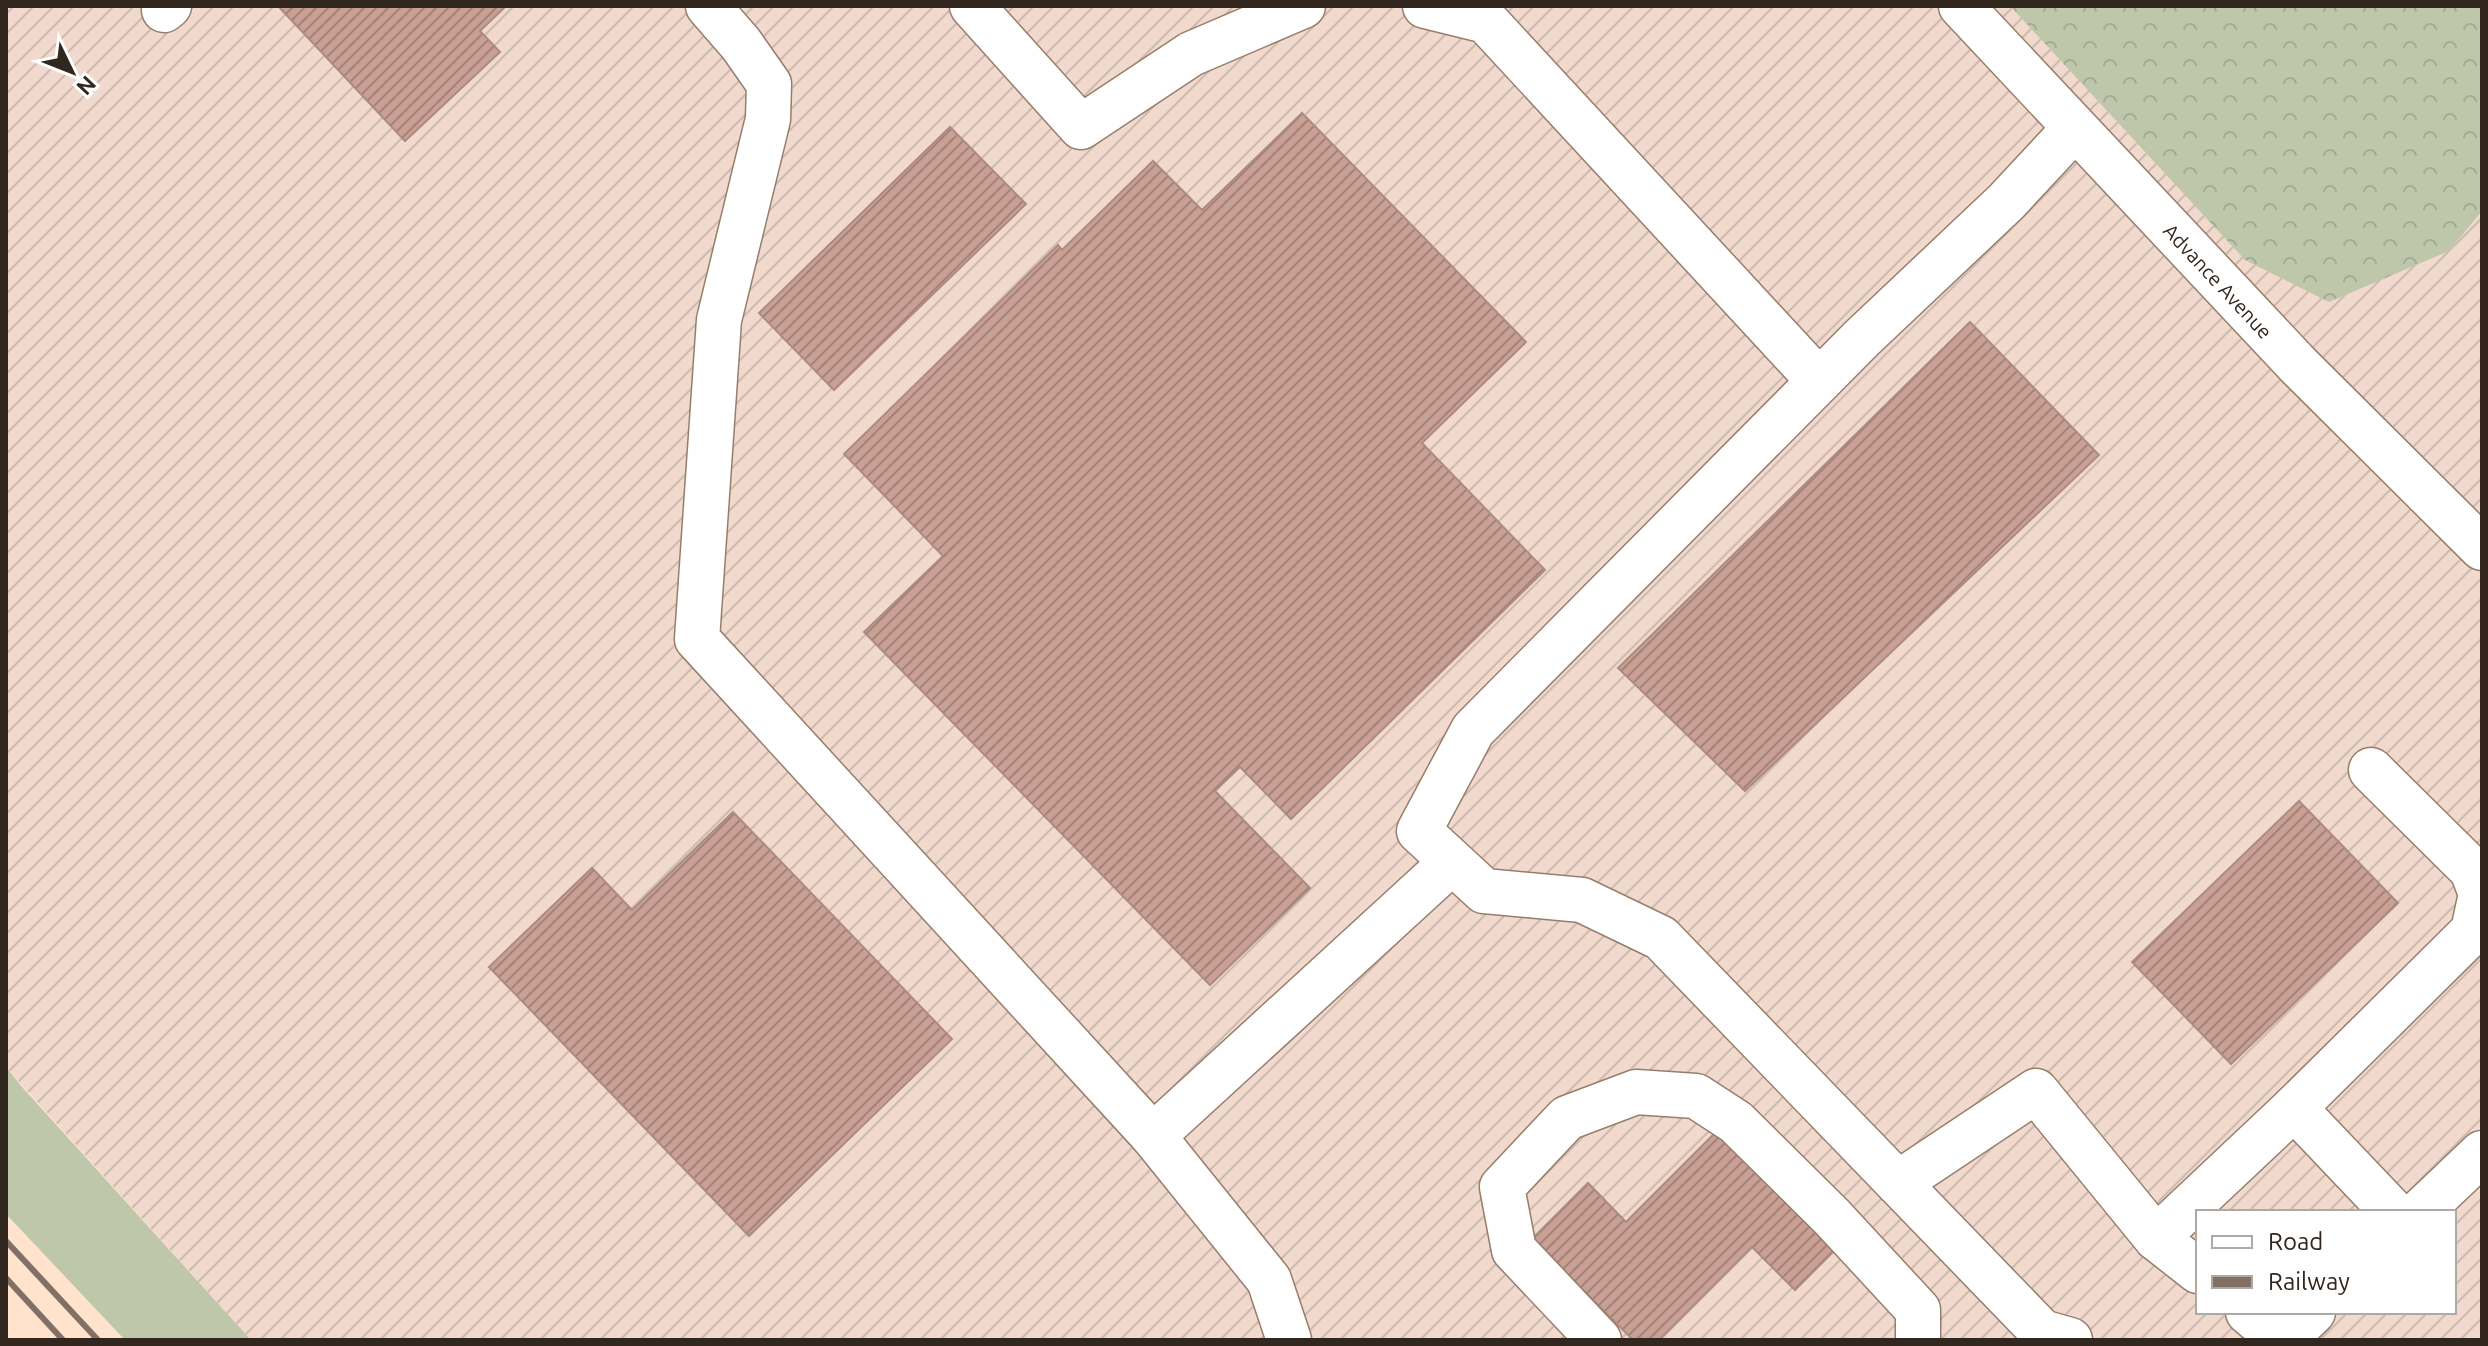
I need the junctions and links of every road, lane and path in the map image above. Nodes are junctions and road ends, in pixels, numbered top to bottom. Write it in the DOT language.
graph roads {
  1 [pos="708,6"];
  2 [pos="972,6"];
  3 [pos="1303,6"];
  4 [pos="1425,6"];
  5 [pos="1961,6"];
  6 [pos="2074,129"];
  7 [pos="1819,381"];
  8 [pos="2482,548"];
  9 [pos="2371,770"];
  10 [pos="1452,862"];
  11 [pos="2294,1108"];
  12 [pos="1153,1136"];
  13 [pos="2482,1153"];
  14 [pos="1898,1183"];
  15 [pos="2391,1210"];
  16 [pos="2422,1210"];
  17 [pos="2156,1238"];
  18 [pos="2196,1269"];
  19 [pos="2250,1314"];
  20 [pos="2311,1314"];
  21 [pos="1289,1340"];
  22 [pos="1599,1340"];
  23 [pos="1918,1340"];
  24 [pos="2070,1340"];
  25 [pos="2282,1340"];
  1 -- 12 [label="street"];
  2 -- 3 [label="street"];
  4 -- 7 [label="street"];
  5 -- 6 [label="street, Advance Avenue"];
  6 -- 7 [label="street"];
  6 -- 8 [label="street, Advance Avenue"];
  7 -- 10 [label="street"];
  9 -- 11 [label="street"];
  10 -- 12 [label="street"];
  10 -- 14 [label="street"];
  11 -- 15 [label="street"];
  11 -- 17 [label="street"];
  12 -- 21 [label="street"];
  13 -- 16 [label="street"];
  14 -- 17 [label="street"];
  14 -- 24 [label="street"];
  17 -- 18 [label="street"];
  19 -- 25 [label="street"];
  20 -- 25 [label="street"];
  22 -- 23 [label="street"];
}
